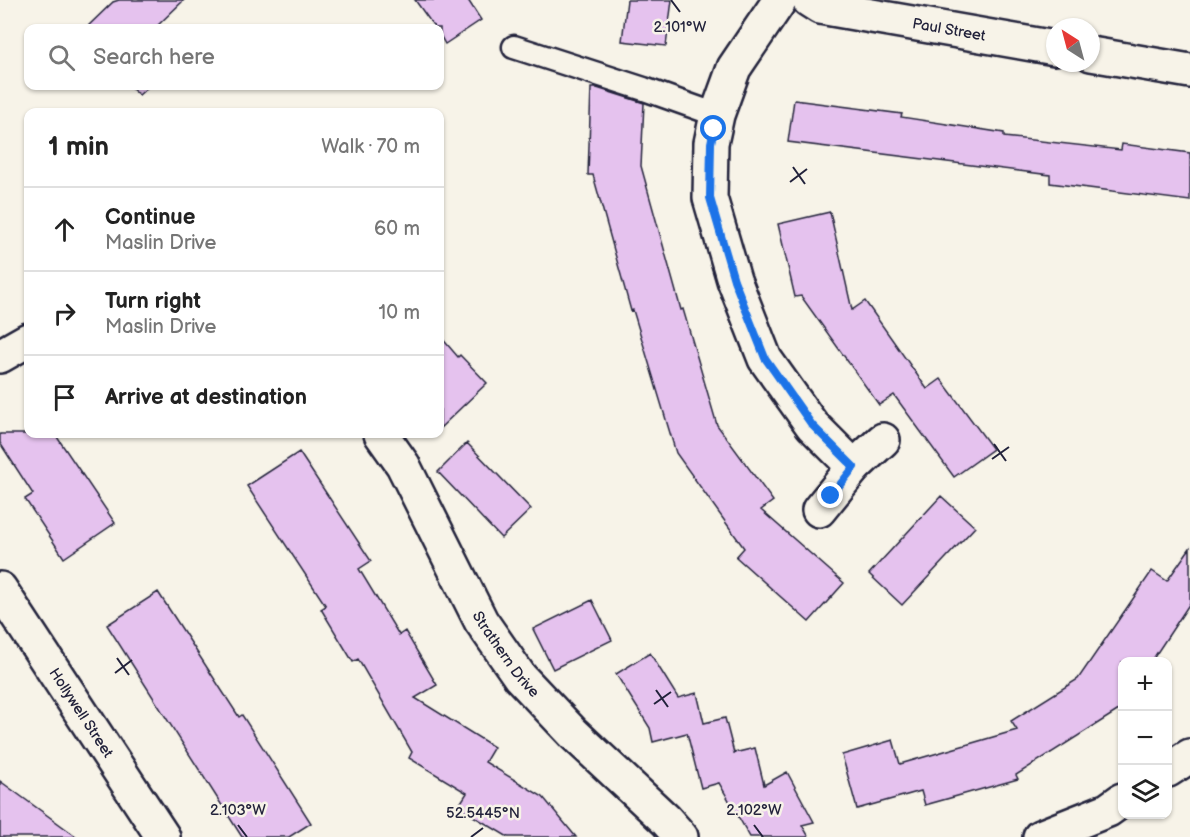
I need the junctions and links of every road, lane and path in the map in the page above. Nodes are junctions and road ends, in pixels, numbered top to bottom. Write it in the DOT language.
graph roads {
  1 [pos="780,0"];
  2 [pos="809,0"];
  3 [pos="1046,46"];
  4 [pos="514,47"];
  5 [pos="1100,56"];
  6 [pos="1190,72"];
  7 [pos="717,115"];
  8 [pos="24,342"];
  9 [pos="0,356"];
  10 [pos="384,438"];
  11 [pos="883,441"];
  12 [pos="854,467"];
  13 [pos="819,510"];
  14 [pos="0,589"];
  15 [pos="1190,756"];
  16 [pos="1172,767"];
  17 [pos="1118,803"];
  18 [pos="163,837"];
  19 [pos="681,837"];
  20 [pos="1040,837"];
  1 -- 7 [label="street"];
  2 -- 3 [label="street, Paul Street"];
  4 -- 7 [label="lane"];
  5 -- 6 [label="street"];
  7 -- 12 [label="street"];
  8 -- 9 [label="street"];
  10 -- 19 [label="street, Strathern Drive"];
  11 -- 12 [label="street"];
  12 -- 13 [label="street"];
  14 -- 18 [label="street, Hollywell Street"];
  15 -- 16 [label="street"];
  17 -- 20 [label="street"];
}
